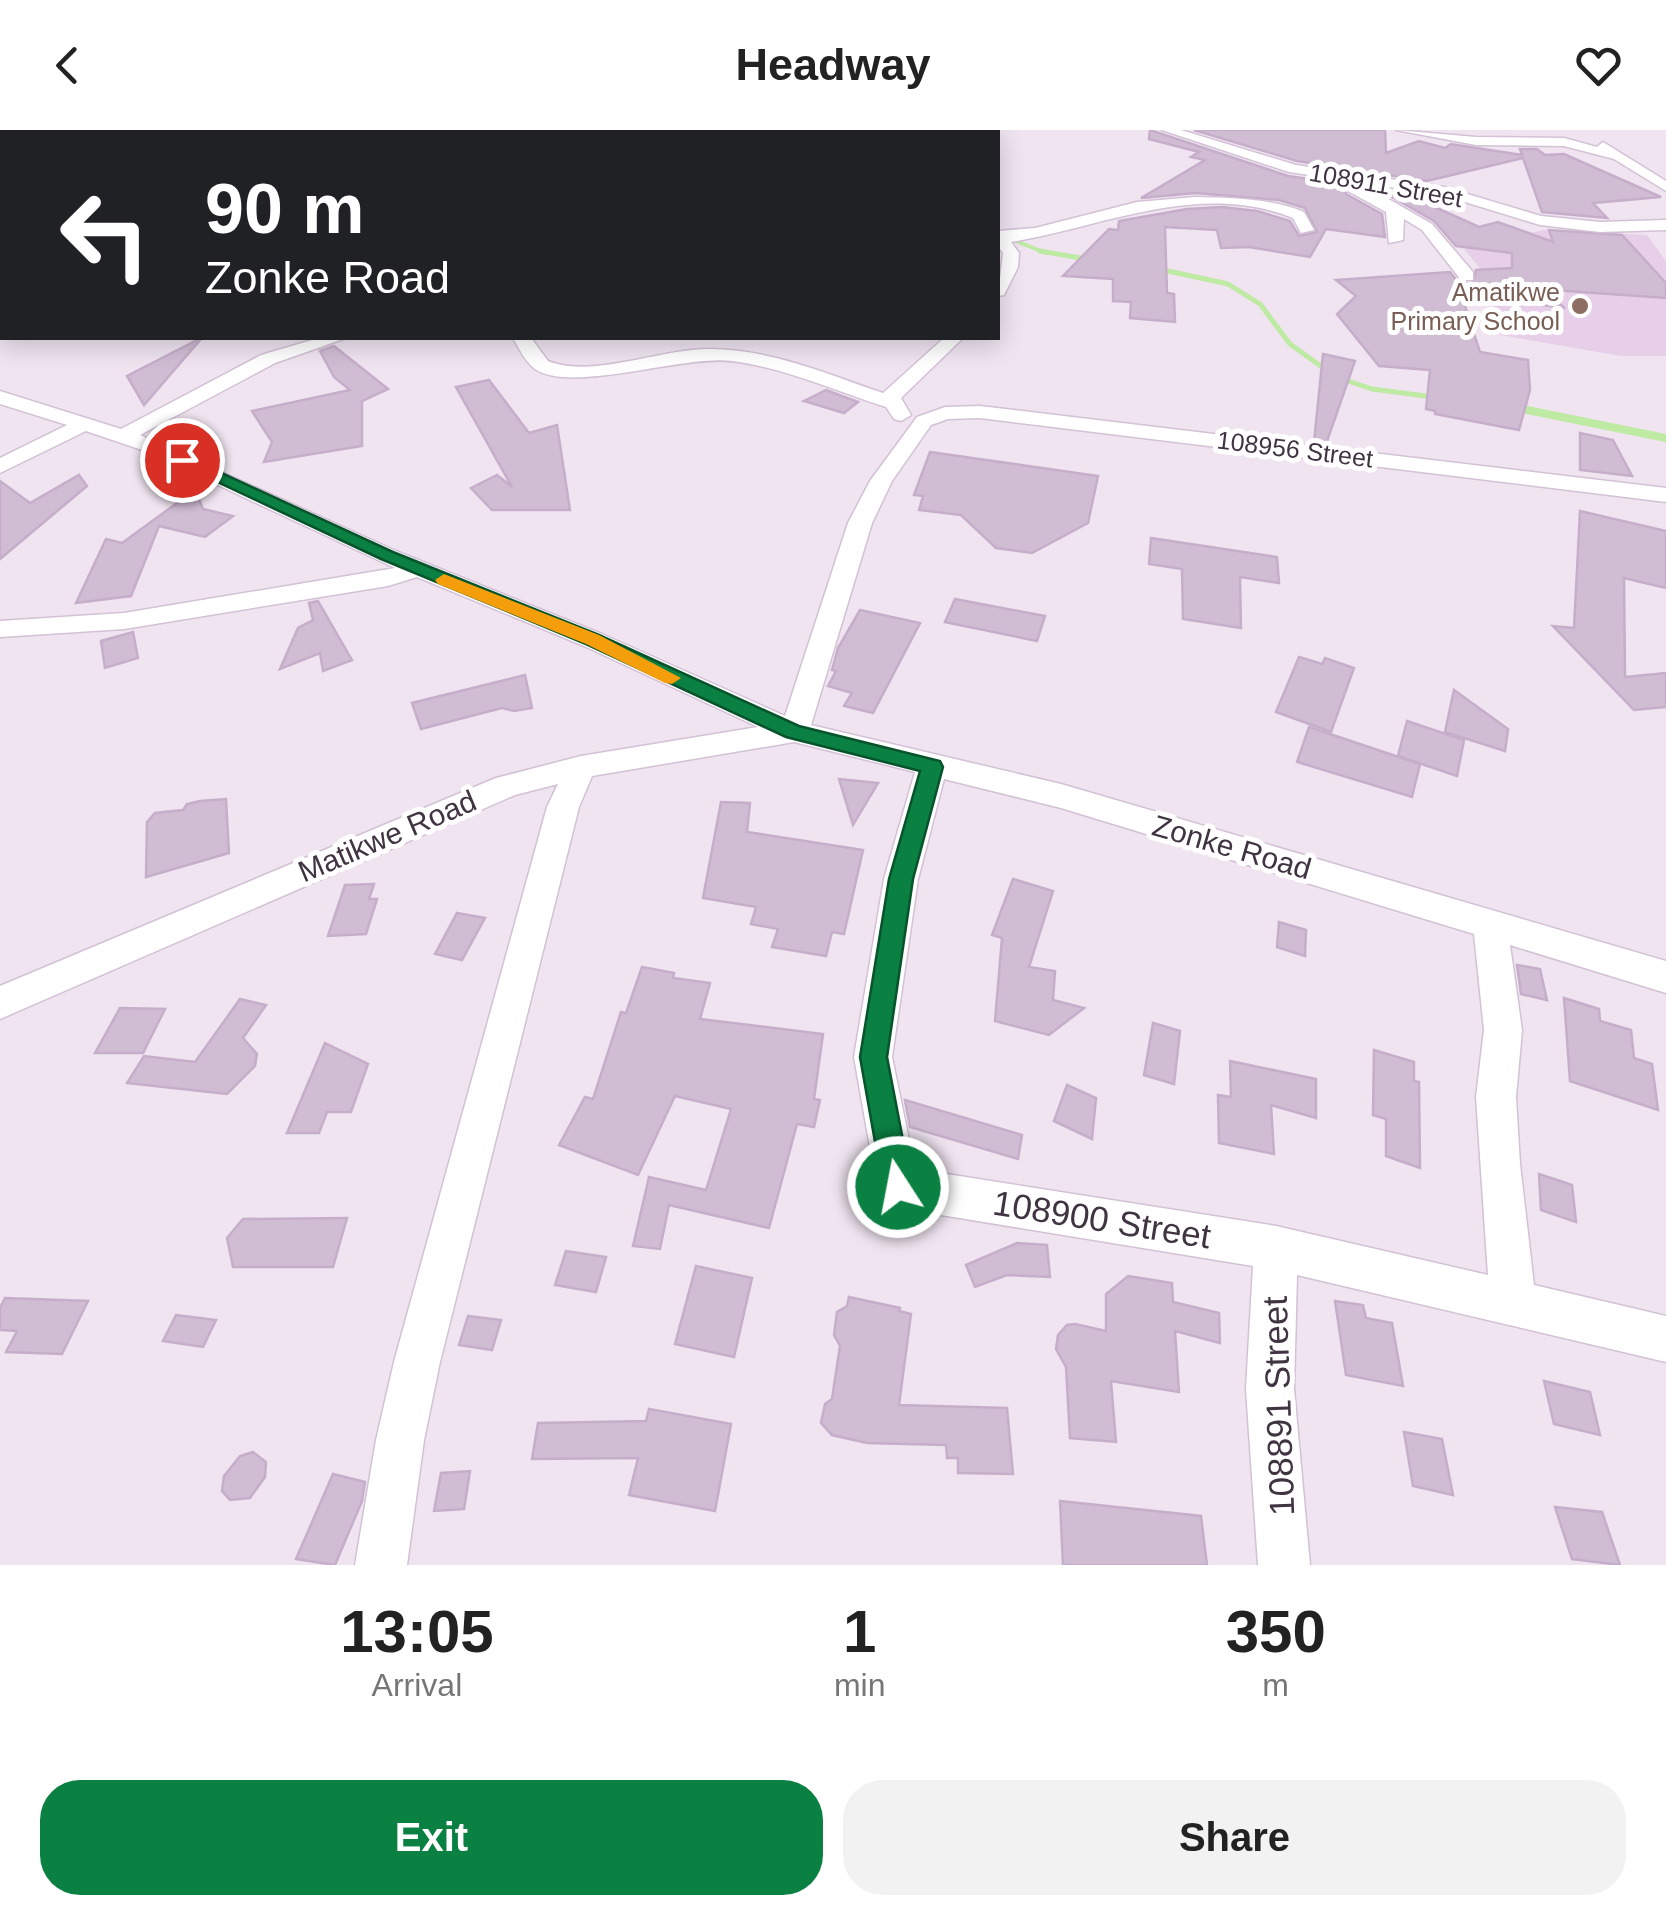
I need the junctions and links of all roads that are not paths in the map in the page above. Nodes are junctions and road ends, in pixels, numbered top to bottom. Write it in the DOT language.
graph roads {
  1 [pos="1168,130"];
  2 [pos="1402,130"];
  3 [pos="1462,130"];
  4 [pos="1580,130"];
  5 [pos="1476,140"];
  6 [pos="1618,156"];
  7 [pos="1312,172"];
  8 [pos="1666,187"];
  9 [pos="1390,204"];
  10 [pos="1666,225"];
  11 [pos="1306,230"];
  12 [pos="1000,237"];
  13 [pos="1000,238"];
  14 [pos="1395,240"];
  15 [pos="1467,276"];
  16 [pos="1000,287"];
  17 [pos="331,340"];
  18 [pos="523,340"];
  19 [pos="952,340"];
  20 [pos="0,396"];
  21 [pos="890,402"];
  22 [pos="924,421"];
  23 [pos="83,425"];
  24 [pos="121,437"];
  25 [pos="0,466"];
  26 [pos="1666,495"];
  27 [pos="417,568"];
  28 [pos="0,630"];
  29 [pos="794,732"];
  30 [pos="932,767"];
  31 [pos="581,768"];
  32 [pos="1490,923"];
  33 [pos="1666,978"];
  34 [pos="0,1003"];
  35 [pos="1276,1248"];
  36 [pos="1513,1302"];
  37 [pos="1666,1339"];
  38 [pos="381,1565"];
  39 [pos="1284,1565"];
  1 -- 7 [label="street, 108911 Street"];
  2 -- 5 [label="street"];
  3 -- 5 [label="street"];
  4 -- 6 [label="street"];
  5 -- 6 [label="street"];
  6 -- 8 [label="street"];
  7 -- 9 [label="street"];
  7 -- 10 [label="street, 108911 Street"];
  9 -- 14 [label="street"];
  9 -- 15 [label="street"];
  11 -- 12 [label="street"];
  13 -- 16 [label="street"];
  17 -- 24 [label="street"];
  18 -- 21 [label="street"];
  19 -- 21 [label="street"];
  20 -- 23 [label="street"];
  21 -- 22 [label="street"];
  22 -- 26 [label="street, 108956 Street"];
  22 -- 29 [label="street"];
  23 -- 24 [label="street"];
  23 -- 25 [label="street"];
  24 -- 27 [label="street"];
  27 -- 28 [label="street"];
  27 -- 29 [label="street"];
  29 -- 30 [label="street, Zonke Road"];
  29 -- 31 [label="street, Matikwe Road"];
  30 -- 32 [label="street, Zonke Road"];
  30 -- 35 [label="street, 108900 Street"];
  31 -- 34 [label="street, Matikwe Road"];
  31 -- 38 [label="street"];
  32 -- 33 [label="street, Zonke Road"];
  32 -- 36 [label="street"];
  35 -- 36 [label="street, 108900 Street"];
  35 -- 39 [label="street, 108891 Street"];
  36 -- 37 [label="street, 108900 Street"];
}
